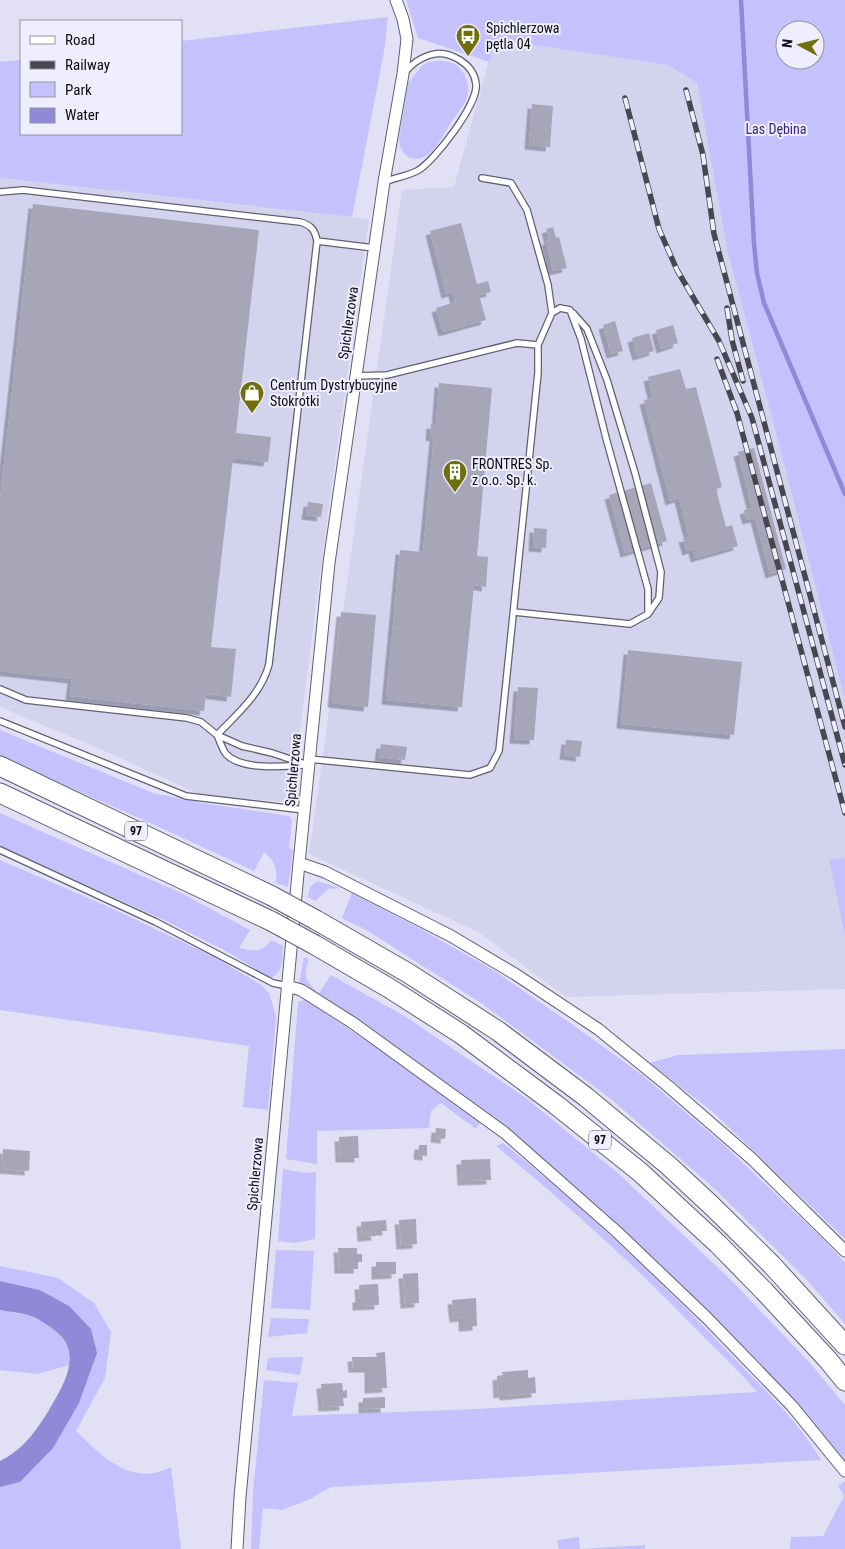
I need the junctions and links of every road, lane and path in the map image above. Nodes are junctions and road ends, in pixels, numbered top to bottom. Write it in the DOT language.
graph roads {
  1 [pos="396,0"];
  2 [pos="403,74"];
  3 [pos="482,178"];
  4 [pos="384,182"];
  5 [pos="0,192"];
  6 [pos="317,241"];
  7 [pos="374,248"];
  8 [pos="570,310"];
  9 [pos="552,313"];
  10 [pos="538,345"];
  11 [pos="356,376"];
  12 [pos="514,612"];
  13 [pos="648,614"];
  14 [pos="0,689"];
  15 [pos="0,721"];
  16 [pos="217,736"];
  17 [pos="308,762"];
  18 [pos="0,766"];
  19 [pos="0,794"];
  20 [pos="304,810"];
  21 [pos="0,850"];
  22 [pos="299,863"];
  23 [pos="287,986"];
  24 [pos="845,1251"];
  25 [pos="845,1345"];
  26 [pos="845,1381"];
  27 [pos="845,1470"];
  28 [pos="237,1549"];
  1 -- 2 [label="street, Spichlerzowa"];
  2 -- 4 [label="street, Spichlerzowa"];
  2 -- 4 [label="lane"];
  3 -- 9 [label="lane"];
  4 -- 7 [label="street, Spichlerzowa"];
  5 -- 6 [label="lane"];
  6 -- 7 [label="lane"];
  6 -- 16 [label="lane"];
  7 -- 11 [label="street, Spichlerzowa"];
  8 -- 9 [label="lane"];
  8 -- 13 [label="lane"];
  8 -- 13 [label="lane"];
  9 -- 10 [label="lane"];
  10 -- 11 [label="lane"];
  10 -- 12 [label="lane"];
  11 -- 17 [label="street, Spichlerzowa"];
  12 -- 13 [label="lane"];
  12 -- 17 [label="lane"];
  14 -- 16 [label="lane"];
  15 -- 20 [label="lane"];
  16 -- 17 [label="lane"];
  16 -- 17 [label="lane"];
  17 -- 20 [label="street, Spichlerzowa"];
  18 -- 25 [label="main road, 97, bridge"];
  19 -- 26 [label="main road, 97, bridge"];
  20 -- 22 [label="street, Spichlerzowa"];
  21 -- 23 [label="lane"];
  22 -- 23 [label="street, Spichlerzowa"];
  22 -- 24 [label="street"];
  23 -- 27 [label="street"];
  23 -- 28 [label="street, Spichlerzowa"];
}
